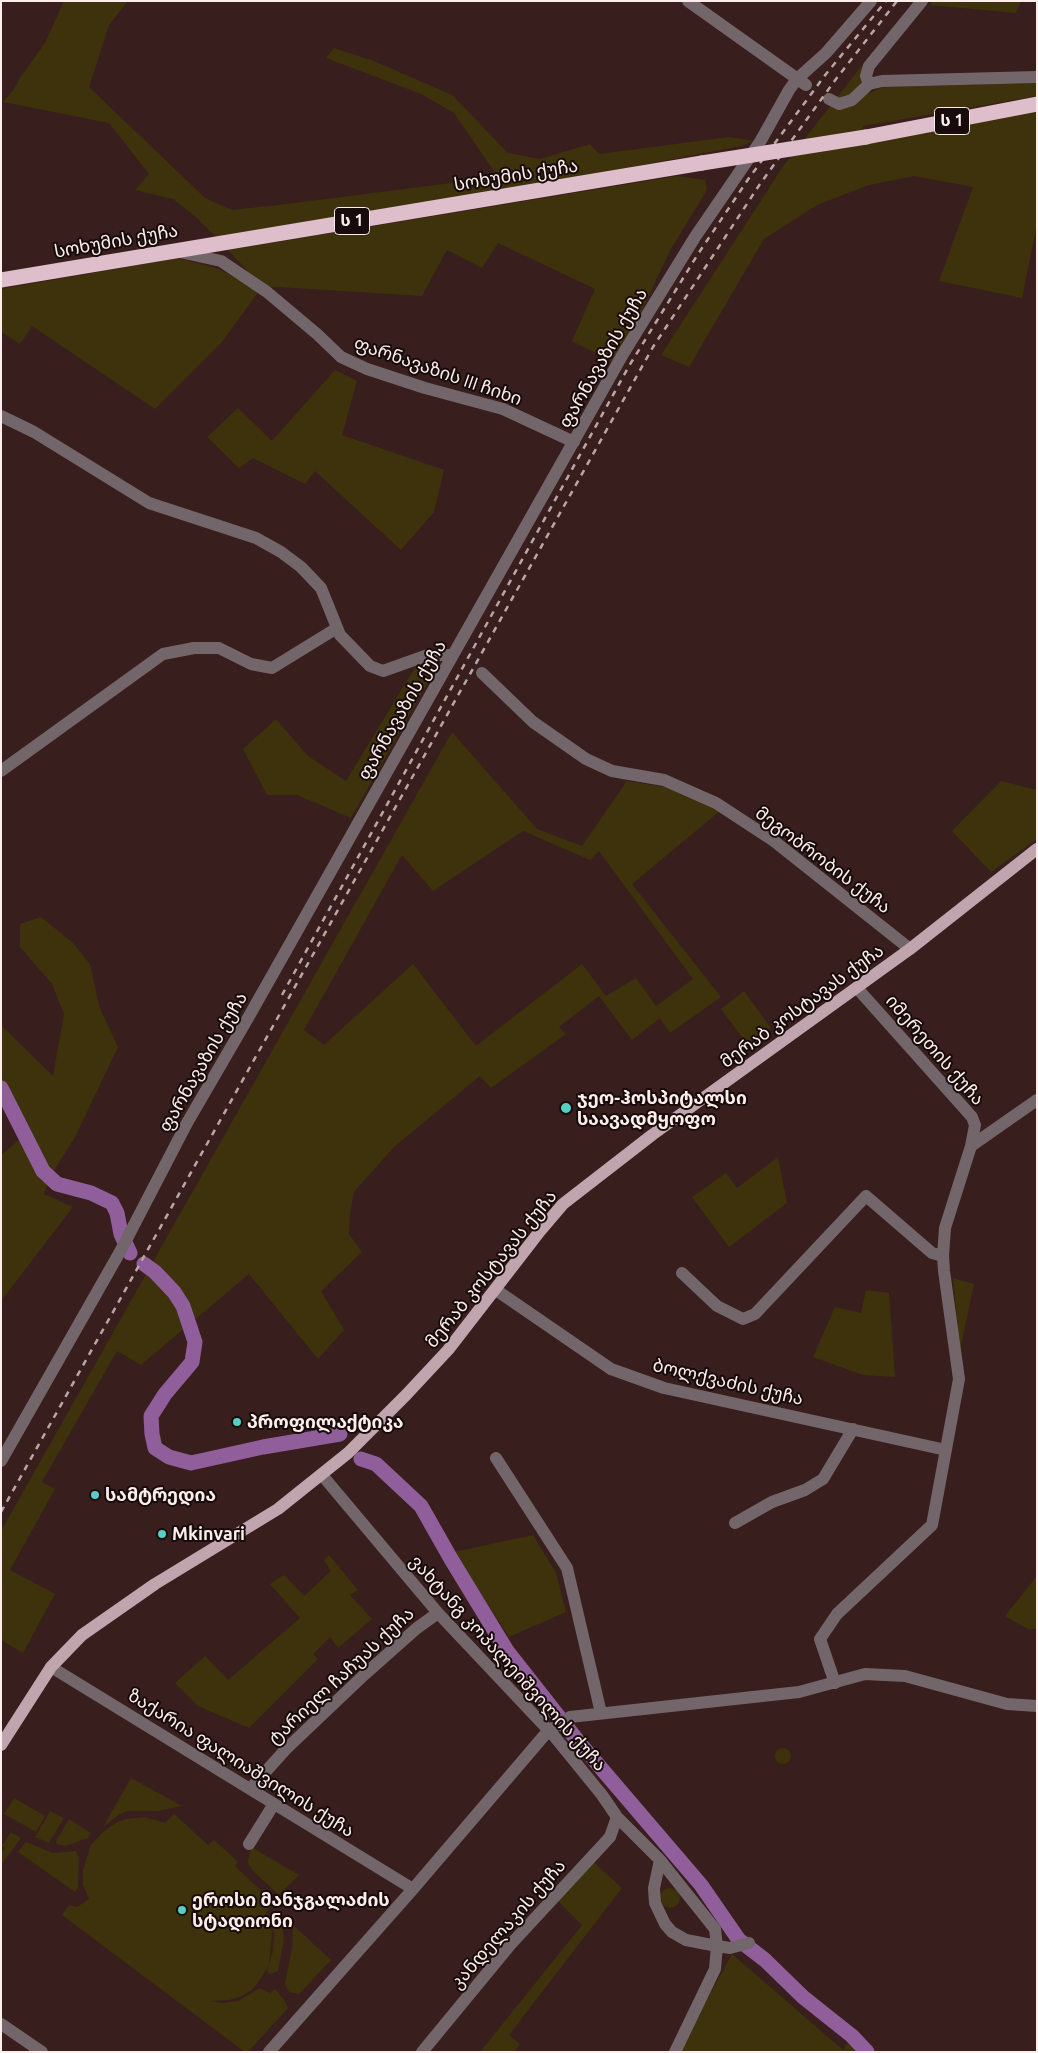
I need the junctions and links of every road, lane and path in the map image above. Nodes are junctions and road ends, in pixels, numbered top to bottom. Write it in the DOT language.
graph roads {
  1 [pos="688,1"];
  2 [pos="871,1"];
  3 [pos="922,1"];
  4 [pos="1037,77"];
  5 [pos="802,82"];
  6 [pos="869,84"];
  7 [pos="829,99"];
  8 [pos="1037,104"];
  9 [pos="171,250"];
  10 [pos="1,280"];
  11 [pos="1,416"];
  12 [pos="574,442"];
  13 [pos="337,628"];
  14 [pos="452,655"];
  15 [pos="482,673"];
  16 [pos="1,771"];
  17 [pos="1037,849"];
  18 [pos="910,949"];
  19 [pos="857,988"];
  20 [pos="1037,1100"];
  21 [pos="972,1146"];
  22 [pos="943,1256"];
  23 [pos="682,1273"];
  24 [pos="496,1290"];
  25 [pos="853,1429"];
  26 [pos="946,1450"];
  27 [pos="496,1458"];
  28 [pos="1,1461"];
  29 [pos="322,1475"];
  30 [pos="735,1523"];
  31 [pos="438,1613"];
  32 [pos="50,1666"];
  33 [pos="835,1683"];
  34 [pos="1037,1706"];
  35 [pos="601,1713"];
  36 [pos="548,1731"];
  37 [pos="1,1745"];
  38 [pos="250,1789"];
  39 [pos="274,1804"];
  40 [pos="617,1817"];
  41 [pos="249,1844"];
  42 [pos="660,1860"];
  43 [pos="413,1889"];
  44 [pos="744,1944"];
  45 [pos="717,1946"];
  46 [pos="1,2024"];
  47 [pos="42,2052"];
  48 [pos="269,2052"];
  49 [pos="422,2052"];
  50 [pos="675,2052"];
  1 -- 5 [label="street"];
  2 -- 5 [label="street, ფარნავაზის ქუჩა"];
  3 -- 6 [label="street"];
  4 -- 6 [label="street"];
  5 -- 12 [label="street, ფარნავაზის ქუჩა"];
  6 -- 7 [label="street"];
  8 -- 9 [label="highway, სოხუმის ქუჩა / ს 1, bridge"];
  9 -- 10 [label="highway, სოხუმის ქუჩა / ს 1"];
  9 -- 12 [label="street, ფარნავაზის III ჩიხი"];
  11 -- 13 [label="street"];
  12 -- 14 [label="street, ფარნავაზის ქუჩა"];
  13 -- 14 [label="street"];
  13 -- 16 [label="street"];
  14 -- 28 [label="street, ფარნავაზის ქუჩა"];
  15 -- 18 [label="street, მეგობრობის ქუჩა"];
  17 -- 18 [label="main road, მერაბ კოსტავას ქუჩა"];
  18 -- 19 [label="main road, მერაბ კოსტავას ქუჩა"];
  19 -- 21 [label="street, იმერეთის ქუჩა"];
  19 -- 24 [label="main road, მერაბ კოსტავას ქუჩა"];
  20 -- 21 [label="street"];
  21 -- 22 [label="street, იმერეთის ქუჩა"];
  22 -- 23 [label="street"];
  22 -- 26 [label="street, იმერეთის ქუჩა"];
  24 -- 25 [label="street, ბოლქვაძის ქუჩა"];
  24 -- 29 [label="main road, მერაბ კოსტავას ქუჩა"];
  25 -- 26 [label="street, ბოლქვაძის ქუჩა"];
  25 -- 30 [label="street"];
  26 -- 33 [label="street, იმერეთის ქუჩა"];
  27 -- 35 [label="street"];
  29 -- 31 [label="street, ვახტანგ კოპალეიშვილის ქუჩა"];
  29 -- 32 [label="main road, მერაბ კოსტავას ქუჩა"];
  31 -- 36 [label="street, ვახტანგ კოპალეიშვილის ქუჩა"];
  31 -- 38 [label="street, ტარიელ ჩაჩუას ქუჩა"];
  32 -- 37 [label="main road, მერაბ კოსტავას ქუჩა"];
  32 -- 38 [label="street, ზაქარია ფალიაშვილის ქუჩა"];
  33 -- 34 [label="street"];
  33 -- 35 [label="street"];
  35 -- 36 [label="street"];
  36 -- 40 [label="street, ვახტანგ კოპალეიშვილის ქუჩა"];
  36 -- 43 [label="street"];
  38 -- 39 [label="street, ზაქარია ფალიაშვილის ქუჩა"];
  39 -- 41 [label="street"];
  39 -- 43 [label="street, ზაქარია ფალიაშვილის ქუჩა"];
  40 -- 42 [label="street, ვახტანგ კოპალეიშვილის ქუჩა"];
  40 -- 49 [label="street, კანდელაკის ქუჩა"];
  42 -- 45 [label="street, ვახტანგ კოპალეიშვილის ქუჩა"];
  42 -- 45 [label="street"];
  43 -- 48 [label="street"];
  44 -- 45 [label="street"];
  45 -- 50 [label="street, ვახტანგ კოპალეიშვილის ქუჩა"];
  46 -- 47 [label="street"];
}
